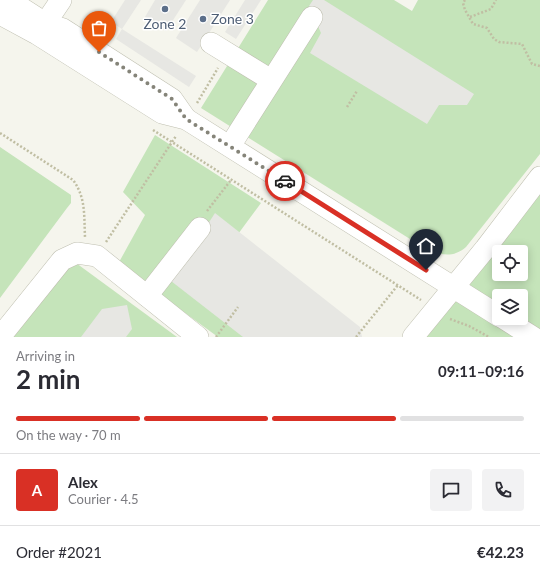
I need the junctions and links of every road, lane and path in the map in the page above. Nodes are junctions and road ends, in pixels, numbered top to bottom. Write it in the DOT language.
graph roads {
  1 [pos="9,0"];
  2 [pos="61,0"];
  3 [pos="466,0"];
  4 [pos="496,0"];
  5 [pos="0,14"];
  6 [pos="312,17"];
  7 [pos="37,18"];
  8 [pos="470,18"];
  9 [pos="219,48"];
  10 [pos="540,66"];
  11 [pos="271,80"];
  12 [pos="357,91"];
  13 [pos="347,107"];
  14 [pos="186,119"];
  15 [pos="152,130"];
  16 [pos="0,134"];
  17 [pos="171,142"];
  18 [pos="230,146"];
  19 [pos="540,177"];
  20 [pos="231,180"];
  21 [pos="200,228"];
  22 [pos="91,255"];
  23 [pos="398,286"];
  24 [pos="452,287"];
  25 [pos="143,293"];
  26 [pos="238,307"];
  27 [pos="435,309"];
  28 [pos="492,312"];
  29 [pos="514,325"];
  30 [pos="0,336"];
  31 [pos="198,337"];
  32 [pos="216,337"];
  33 [pos="356,337"];
  34 [pos="413,337"];
  35 [pos="489,337"];
  36 [pos="533,337"];
  1 -- 7 [label="lane"];
  2 -- 7 [label="lane"];
  3 -- 8 [label="path"];
  4 -- 8 [label="path"];
  5 -- 7 [label="lane"];
  6 -- 11 [label="lane"];
  7 -- 14 [label="lane"];
  8 -- 10 [label="path"];
  9 -- 11 [label="lane"];
  9 -- 14 [label="path"];
  11 -- 18 [label="lane"];
  12 -- 13 [label="path"];
  14 -- 17 [label="path"];
  14 -- 18 [label="lane"];
  15 -- 17 [label="path"];
  16 -- 22 [label="path"];
  17 -- 20 [label="path"];
  17 -- 22 [label="path"];
  18 -- 24 [label="lane"];
  19 -- 24 [label="lane"];
  20 -- 21 [label="path"];
  20 -- 23 [label="path"];
  21 -- 25 [label="lane"];
  22 -- 25 [label="lane"];
  22 -- 30 [label="lane"];
  23 -- 27 [label="path"];
  23 -- 33 [label="path"];
  24 -- 27 [label="lane"];
  24 -- 28 [label="lane"];
  25 -- 31 [label="lane"];
  26 -- 32 [label="path"];
  27 -- 34 [label="lane"];
  27 -- 35 [label="path"];
  29 -- 36 [label="lane"];
}
